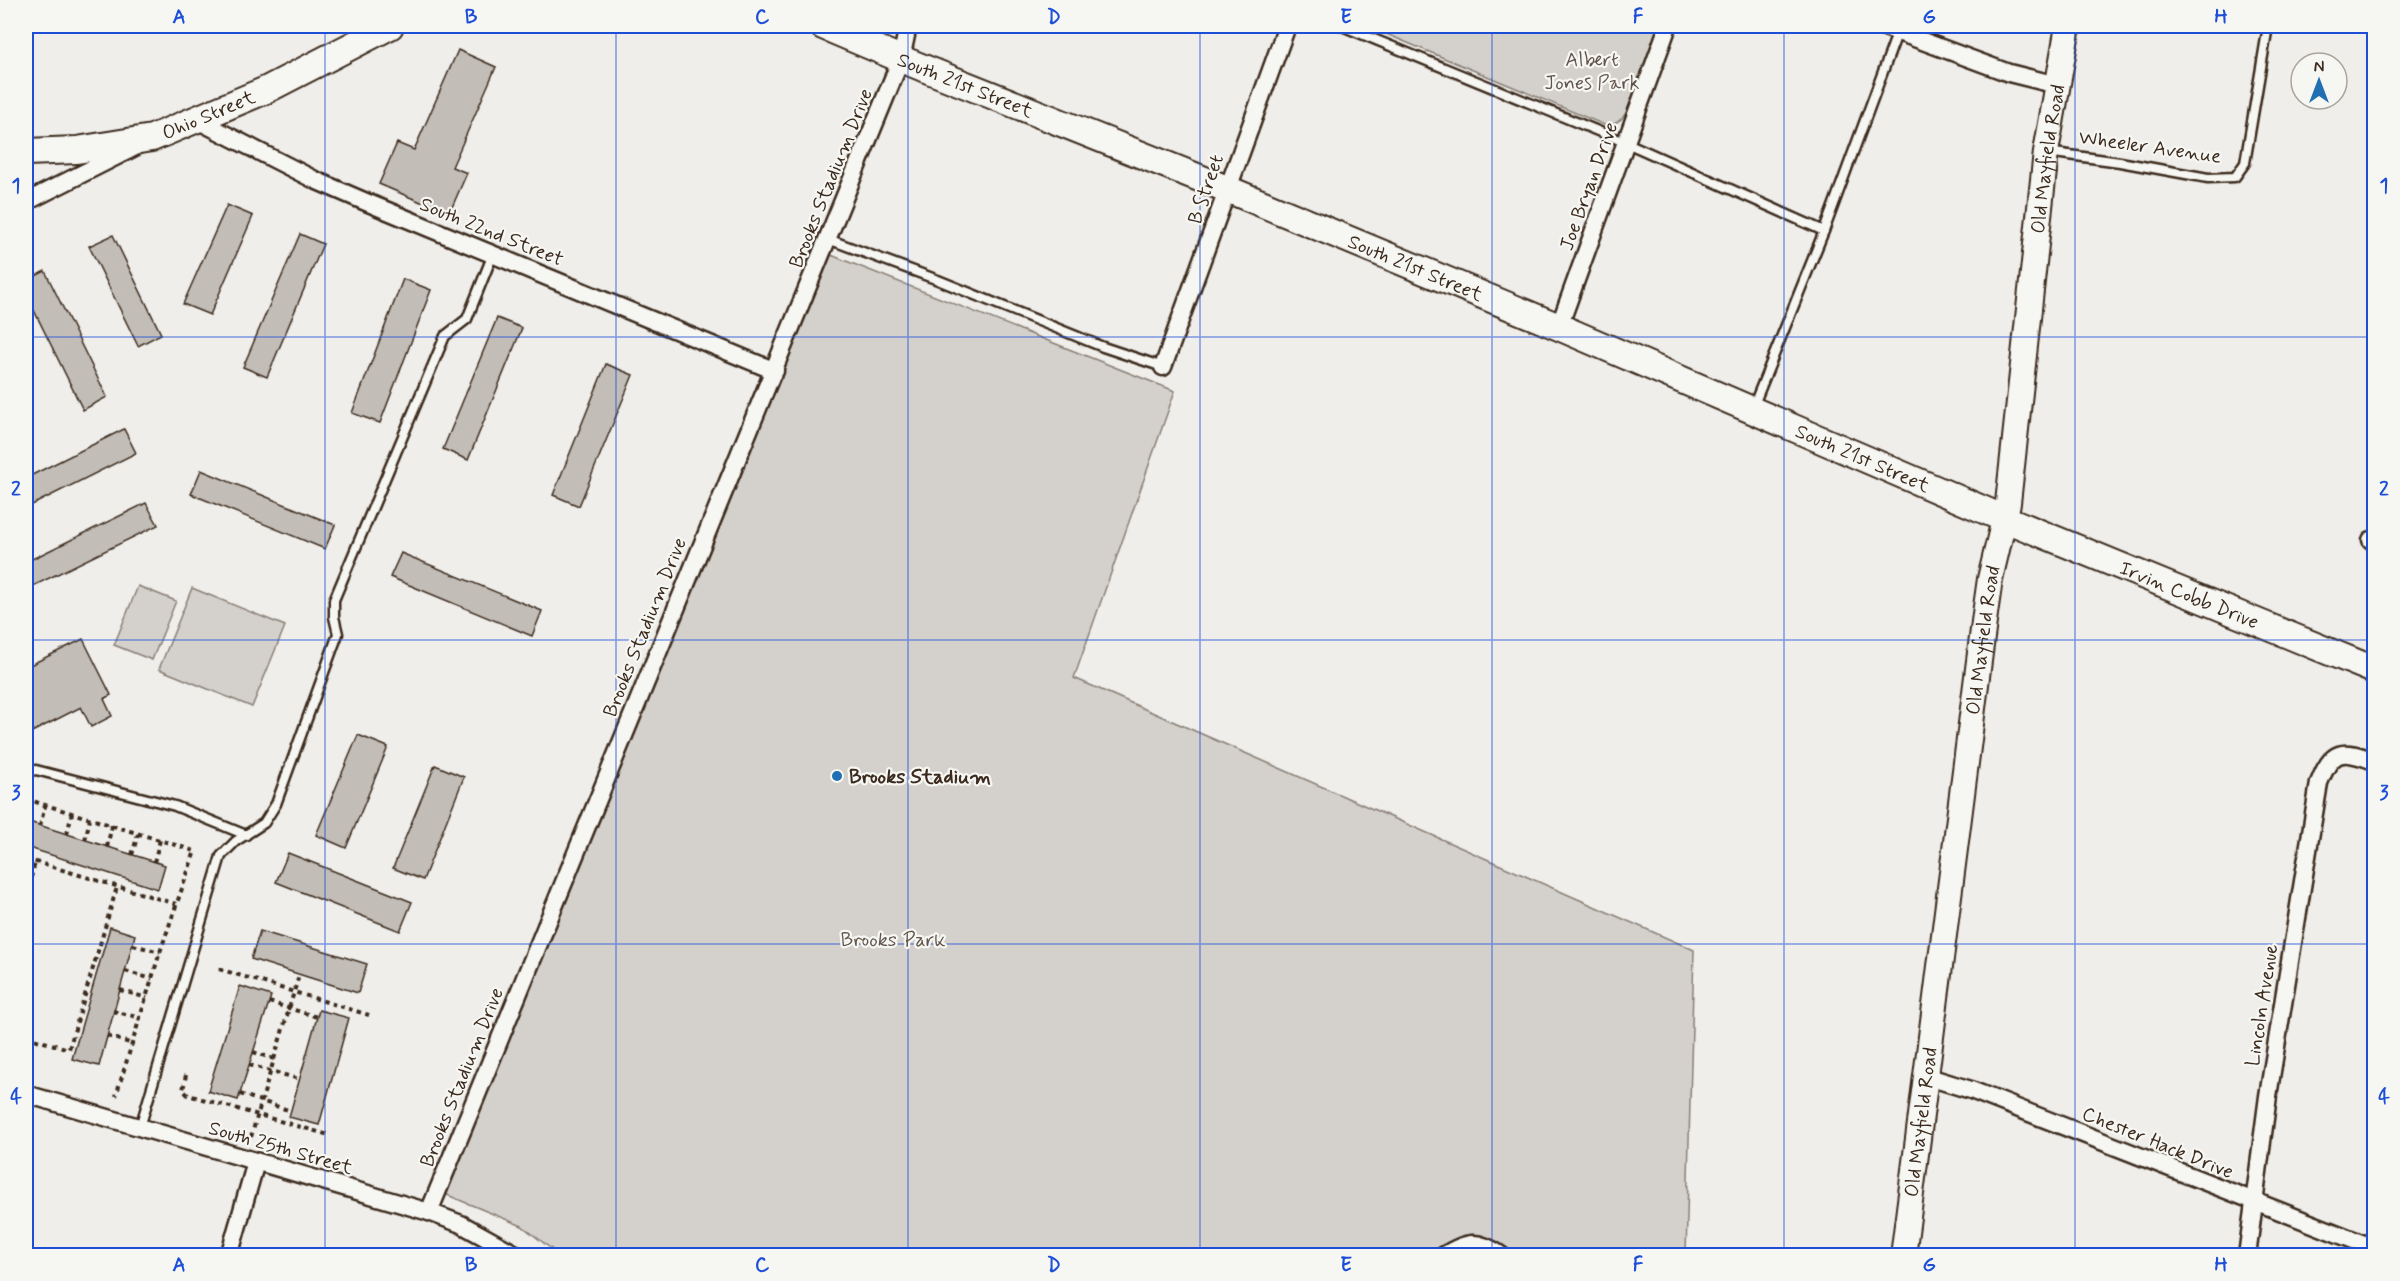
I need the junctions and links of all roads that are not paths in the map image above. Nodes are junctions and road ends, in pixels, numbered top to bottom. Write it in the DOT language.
graph roads {
  1 [pos="390,26"];
  2 [pos="823,26"];
  3 [pos="908,26"];
  4 [pos="1287,26"];
  5 [pos="1342,26"];
  6 [pos="1668,26"];
  7 [pos="2068,26"];
  8 [pos="2268,26"];
  9 [pos="1890,28"];
  10 [pos="901,59"];
  11 [pos="2057,85"];
  12 [pos="197,120"];
  13 [pos="152,138"];
  14 [pos="1627,143"];
  15 [pos="26,152"];
  16 [pos="2046,152"];
  17 [pos="1227,189"];
  18 [pos="26,202"];
  19 [pos="1824,231"];
  20 [pos="828,239"];
  21 [pos="493,254"];
  22 [pos="1559,327"];
  23 [pos="1163,367"];
  24 [pos="775,371"];
  25 [pos="1752,410"];
  26 [pos="2005,519"];
  27 [pos="2374,670"];
  28 [pos="2374,761"];
  29 [pos="26,772"];
  30 [pos="246,835"];
  31 [pos="1925,1076"];
  32 [pos="26,1094"];
  33 [pos="140,1127"];
  34 [pos="256,1162"];
  35 [pos="2253,1202"];
  36 [pos="429,1212"];
  37 [pos="2374,1248"];
  38 [pos="229,1256"];
  39 [pos="519,1256"];
  40 [pos="1443,1256"];
  41 [pos="1502,1256"];
  42 [pos="1903,1256"];
  43 [pos="2247,1256"];
  1 -- 12 [label="main road, Ohio Street"];
  2 -- 10 [label="main road, South 21st Street"];
  3 -- 10 [label="street, Brooks Stadium Drive"];
  4 -- 17 [label="street, B Street"];
  5 -- 14 [label="lane"];
  6 -- 14 [label="street, Joe Bryan Drive"];
  7 -- 11 [label="main road, Old Mayfield Road"];
  8 -- 16 [label="lane, Wheeler Avenue"];
  9 -- 11 [label="street"];
  9 -- 19 [label="lane"];
  10 -- 17 [label="main road, South 21st Street"];
  10 -- 20 [label="street, Brooks Stadium Drive"];
  11 -- 16 [label="main road, Old Mayfield Road"];
  12 -- 13 [label="main road, Ohio Street"];
  12 -- 21 [label="street, South 22nd Street"];
  13 -- 15 [label="main road"];
  13 -- 18 [label="street, Ohio Street"];
  14 -- 19 [label="lane"];
  14 -- 22 [label="street, Joe Bryan Drive"];
  16 -- 26 [label="main road, Old Mayfield Road"];
  17 -- 22 [label="main road, South 21st Street"];
  17 -- 23 [label="street, B Street"];
  19 -- 25 [label="lane"];
  20 -- 23 [label="lane"];
  20 -- 24 [label="street, Brooks Stadium Drive"];
  21 -- 24 [label="street, South 22nd Street"];
  21 -- 30 [label="lane"];
  22 -- 25 [label="main road, South 21st Street"];
  24 -- 36 [label="street, Brooks Stadium Drive"];
  25 -- 26 [label="main road, South 21st Street"];
  26 -- 27 [label="main road, Irvin Cobb Drive"];
  26 -- 31 [label="main road, Old Mayfield Road"];
  28 -- 35 [label="street, Lincoln Avenue"];
  29 -- 30 [label="lane"];
  30 -- 33 [label="lane"];
  31 -- 35 [label="street, Chester Hack Drive"];
  31 -- 42 [label="main road, Old Mayfield Road"];
  32 -- 33 [label="street, South 25th Street"];
  33 -- 34 [label="street, South 25th Street"];
  34 -- 36 [label="street, South 25th Street"];
  34 -- 38 [label="street"];
  35 -- 37 [label="street, Chester Hack Drive"];
  35 -- 43 [label="street, Lincoln Avenue"];
  36 -- 39 [label="street, South 25th Street"];
  40 -- 41 [label="street"];
}
